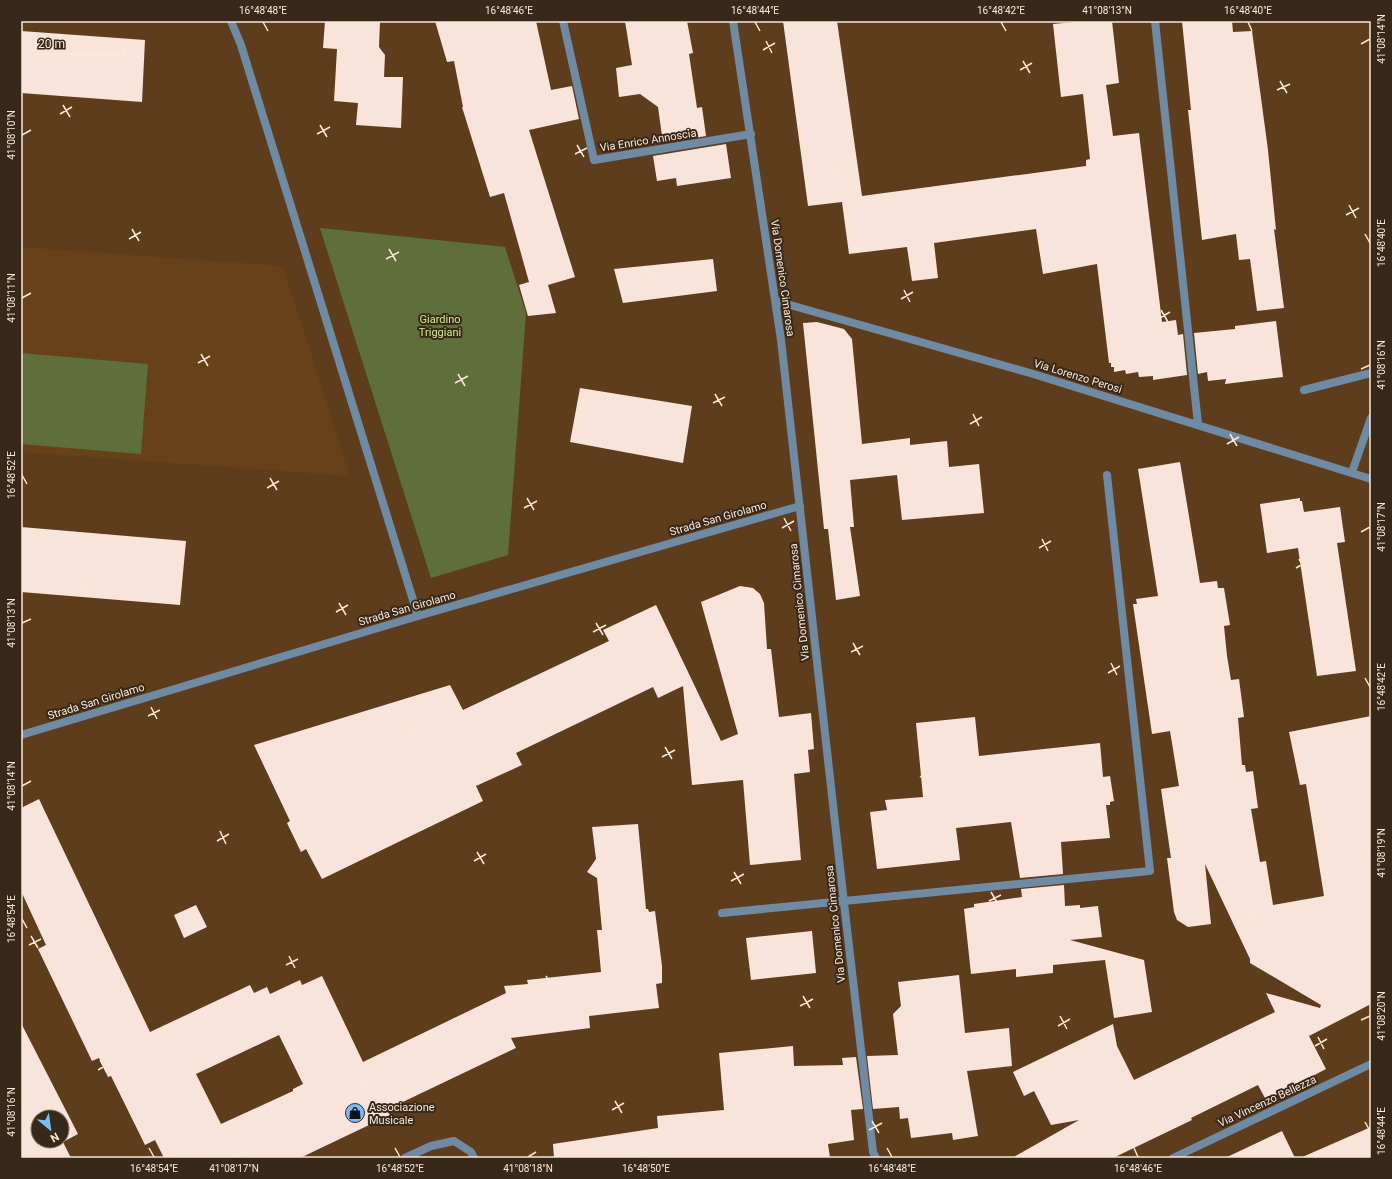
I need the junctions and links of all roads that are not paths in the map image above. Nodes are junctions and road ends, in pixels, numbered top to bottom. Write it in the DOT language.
graph roads {
  1 [pos="231,21"];
  2 [pos="563,21"];
  3 [pos="733,21"];
  4 [pos="1155,21"];
  5 [pos="751,134"];
  6 [pos="776,301"];
  7 [pos="1371,373"];
  8 [pos="1304,390"];
  9 [pos="1371,418"];
  10 [pos="1198,424"];
  11 [pos="1352,472"];
  12 [pos="1107,475"];
  13 [pos="1371,479"];
  14 [pos="800,506"];
  15 [pos="418,616"];
  16 [pos="21,735"];
  17 [pos="844,903"];
  18 [pos="722,913"];
  19 [pos="1371,1064"];
  20 [pos="404,1158"];
  21 [pos="474,1158"];
  22 [pos="876,1158"];
  23 [pos="1172,1158"];
  1 -- 15 [label="street"];
  2 -- 5 [label="street, Via Enrico Annoscia"];
  3 -- 5 [label="street, Via Domenico Cimarosa"];
  4 -- 10 [label="street"];
  5 -- 6 [label="street, Via Domenico Cimarosa"];
  6 -- 10 [label="street, Via Lorenzo Perosi"];
  6 -- 14 [label="street, Via Domenico Cimarosa"];
  7 -- 8 [label="street"];
  9 -- 11 [label="street"];
  10 -- 11 [label="street, Via Lorenzo Perosi"];
  11 -- 13 [label="street, Via Lorenzo Perosi"];
  12 -- 17 [label="street"];
  14 -- 15 [label="street, Strada San Girolamo"];
  14 -- 17 [label="street, Via Domenico Cimarosa"];
  15 -- 16 [label="street, Strada San Girolamo"];
  17 -- 18 [label="street"];
  17 -- 22 [label="street, Via Domenico Cimarosa"];
  19 -- 23 [label="street, Via Vincenzo Bellezza"];
  20 -- 21 [label="street"];
}
